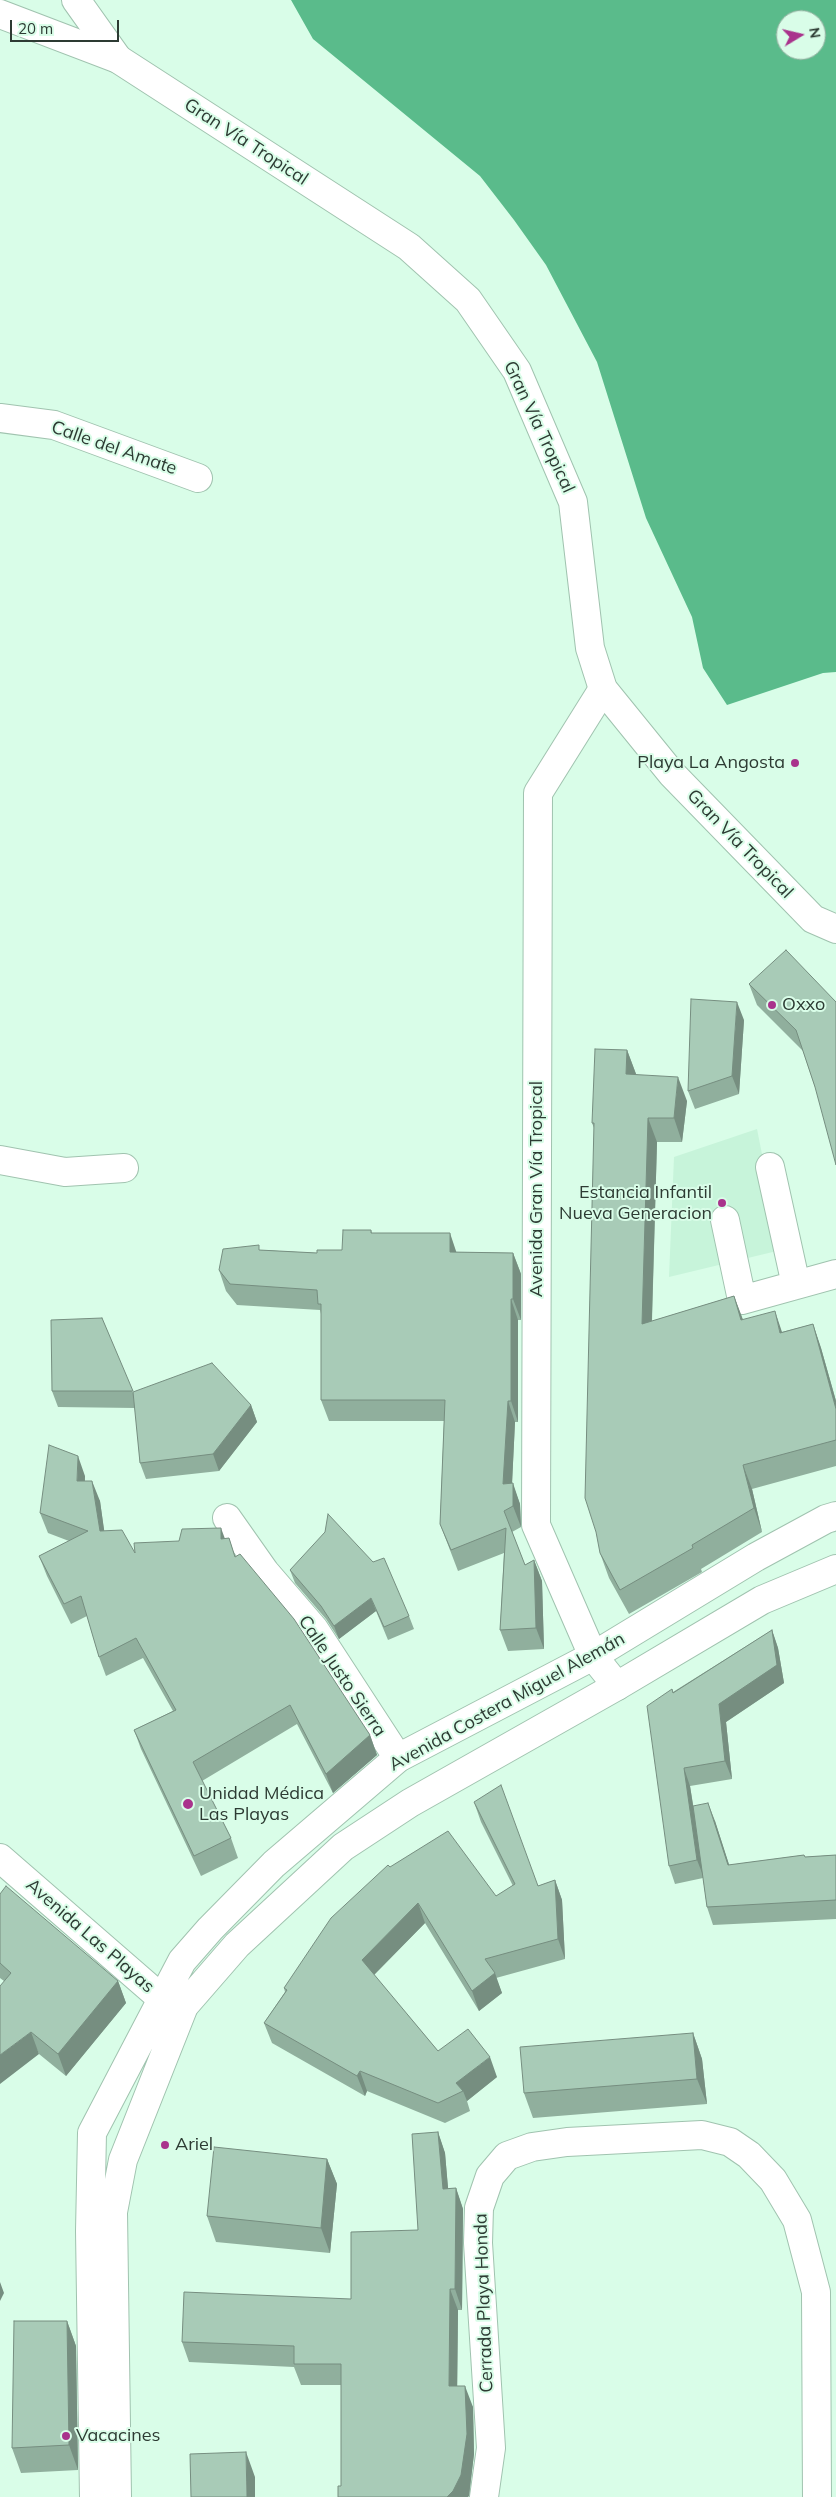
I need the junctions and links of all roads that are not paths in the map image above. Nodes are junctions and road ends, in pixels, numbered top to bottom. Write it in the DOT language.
graph roads {
  1 [pos="76,0"];
  2 [pos="0,14"];
  3 [pos="118,59"];
  4 [pos="0,418"];
  5 [pos="198,478"];
  6 [pos="603,690"];
  7 [pos="836,929"];
  8 [pos="0,1160"];
  9 [pos="770,1167"];
  10 [pos="124,1168"];
  11 [pos="724,1220"];
  12 [pos="836,1274"];
  13 [pos="796,1285"];
  14 [pos="836,1516"];
  15 [pos="228,1518"];
  16 [pos="836,1569"];
  17 [pos="593,1656"];
  18 [pos="617,1686"];
  19 [pos="398,1758"];
  20 [pos="0,1858"];
  21 [pos="173,2002"];
  22 [pos="94,2497"];
  23 [pos="117,2497"];
  24 [pos="484,2497"];
  25 [pos="817,2497"];
  1 -- 3 [label="main road"];
  2 -- 3 [label="main road, Gran Vía Tropical"];
  3 -- 6 [label="main road, Gran Vía Tropical"];
  4 -- 5 [label="main road, Calle del Amate"];
  6 -- 7 [label="main road, Gran Vía Tropical"];
  6 -- 17 [label="main road, Avenida Gran Vía Tropical"];
  8 -- 10 [label="main road"];
  9 -- 13 [label="main road"];
  11 -- 13 [label="main road"];
  12 -- 13 [label="main road"];
  14 -- 17 [label="main road, Avenida Costera Miguel Alemán"];
  15 -- 19 [label="main road, Calle Justo Sierra"];
  16 -- 18 [label="main road, Avenida Costera Miguel Alemán"];
  17 -- 18 [label="main road, Avenida Gran Vía Tropical"];
  17 -- 19 [label="main road, Avenida Costera Miguel Alemán"];
  18 -- 21 [label="main road, Avenida Costera Miguel Alemán"];
  19 -- 21 [label="main road, Avenida Costera Miguel Alemán"];
  20 -- 21 [label="main road, Avenida Las Playas"];
  21 -- 22 [label="main road, Avenida Costera Miguel Alemán"];
  21 -- 23 [label="main road, Avenida Costera Miguel Alemán"];
  24 -- 25 [label="main road, Cerrada Playa Honda"];
}
